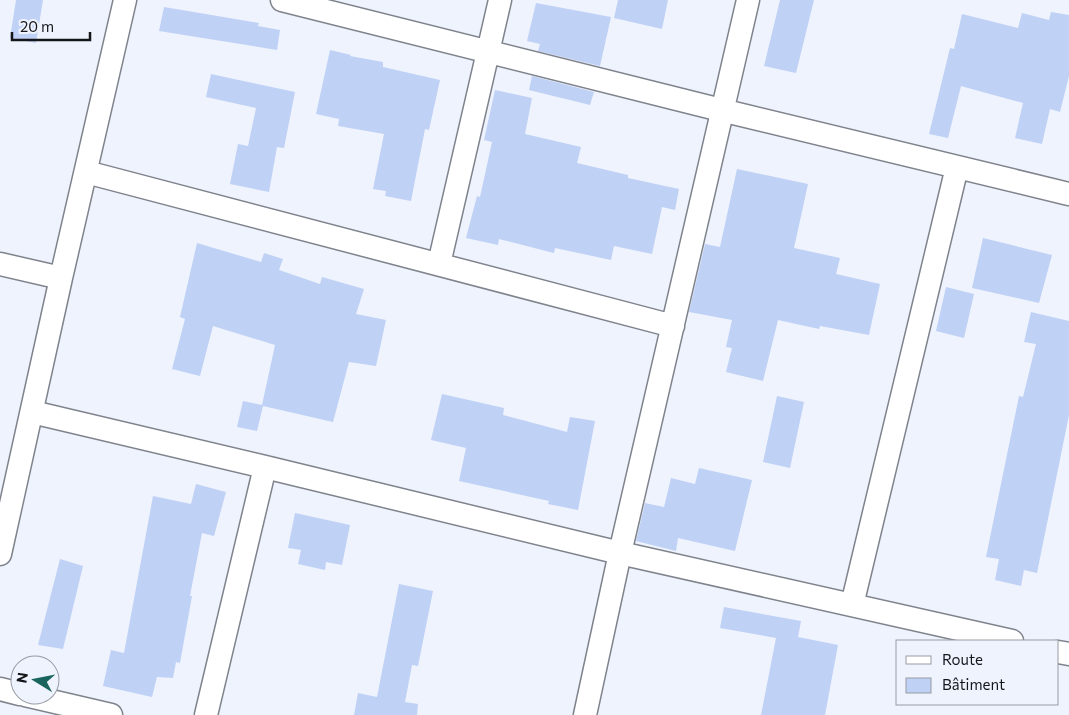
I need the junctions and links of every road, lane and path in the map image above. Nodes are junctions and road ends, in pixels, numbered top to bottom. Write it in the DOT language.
graph roads {
  1 [pos="125,0"];
  2 [pos="282,0"];
  3 [pos="500,0"];
  4 [pos="748,0"];
  5 [pos="488,51"];
  6 [pos="721,110"];
  7 [pos="957,166"];
  8 [pos="86,172"];
  9 [pos="1069,194"];
  10 [pos="0,264"];
  11 [pos="439,264"];
  12 [pos="61,278"];
  13 [pos="673,326"];
  14 [pos="32,412"];
  15 [pos="266,467"];
  16 [pos="620,553"];
  17 [pos="0,554"];
  18 [pos="852,605"];
  19 [pos="1008,640"];
  20 [pos="60,703"];
  21 [pos="111,715"];
  22 [pos="206,715"];
  23 [pos="585,715"];
  1 -- 8 [label="street"];
  2 -- 5 [label="street"];
  3 -- 5 [label="street"];
  4 -- 6 [label="street"];
  5 -- 6 [label="street"];
  5 -- 11 [label="street"];
  6 -- 7 [label="street"];
  6 -- 13 [label="street"];
  7 -- 9 [label="street"];
  7 -- 18 [label="street"];
  8 -- 11 [label="street"];
  8 -- 12 [label="street"];
  10 -- 12 [label="street"];
  11 -- 13 [label="street"];
  12 -- 14 [label="street"];
  13 -- 16 [label="street"];
  14 -- 15 [label="street"];
  14 -- 17 [label="street"];
  15 -- 16 [label="street"];
  15 -- 22 [label="street"];
  16 -- 18 [label="street"];
  16 -- 23 [label="street"];
  18 -- 19 [label="street"];
  20 -- 21 [label="street"];
}
